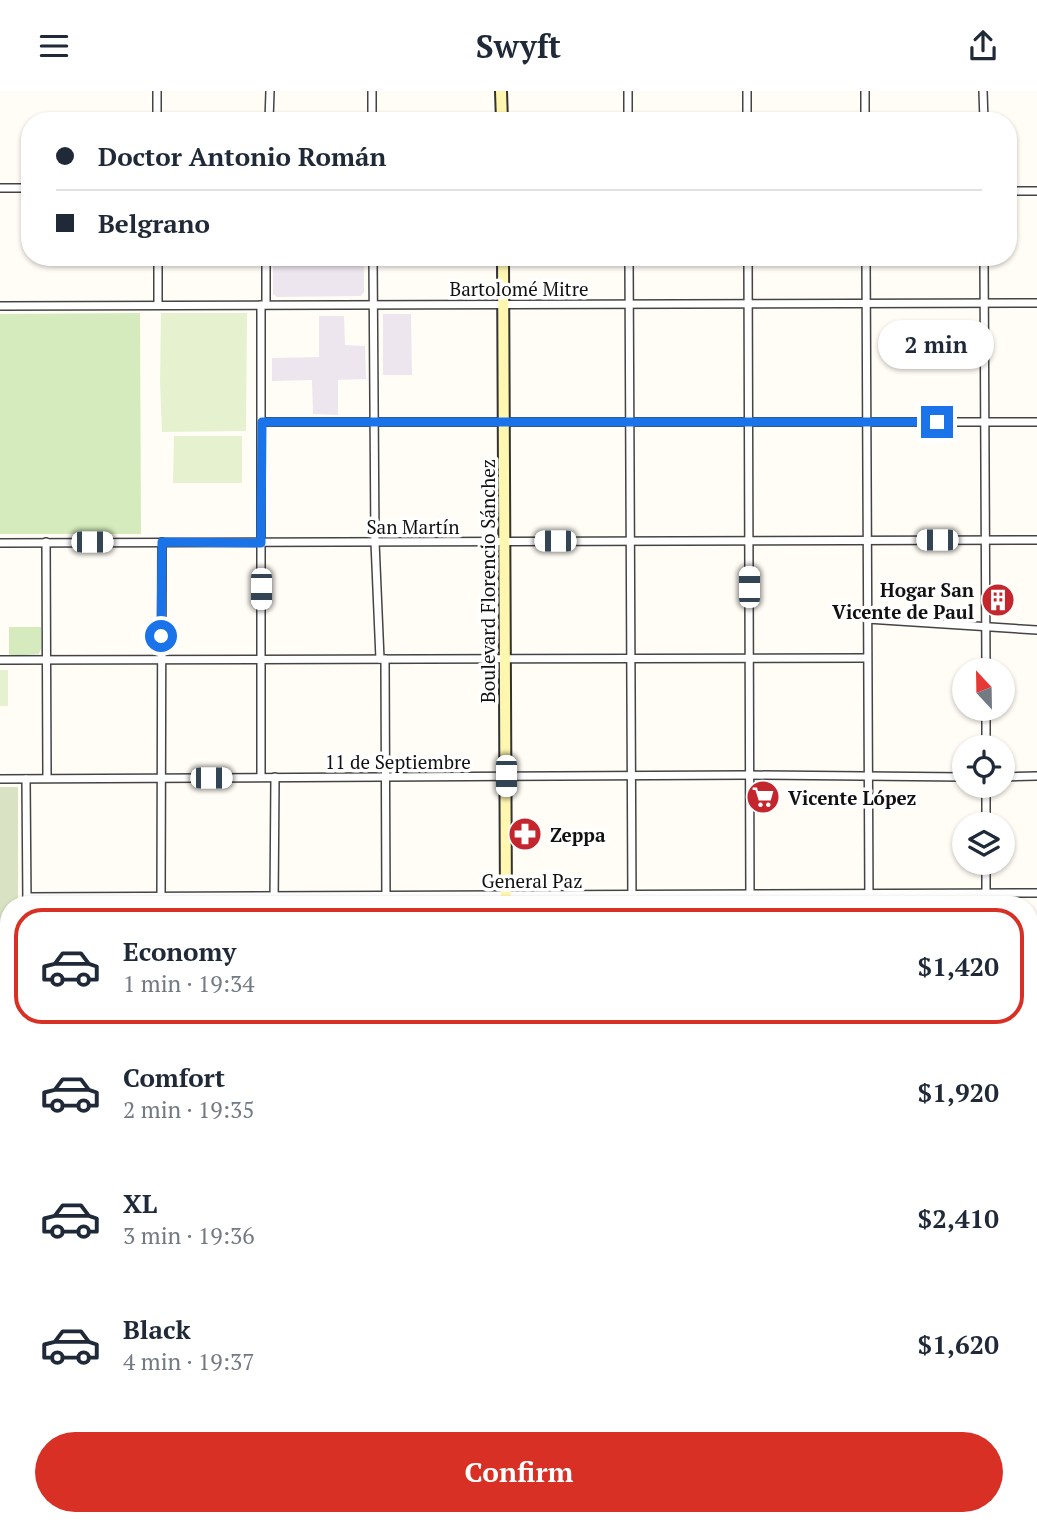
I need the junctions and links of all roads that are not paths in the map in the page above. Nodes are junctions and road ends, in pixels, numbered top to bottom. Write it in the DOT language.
graph roads {
  1 [pos="157,91"];
  2 [pos="270,91"];
  3 [pos="372,91"];
  4 [pos="501,91"];
  5 [pos="628,91"];
  6 [pos="747,91"];
  7 [pos="865,91"];
  8 [pos="984,91"];
  9 [pos="158,112"];
  10 [pos="269,112"];
  11 [pos="372,112"];
  12 [pos="502,112"];
  13 [pos="628,112"];
  14 [pos="747,112"];
  15 [pos="865,112"];
  16 [pos="984,112"];
  17 [pos="0,188"];
  18 [pos="21,188"];
  19 [pos="1017,191"];
  20 [pos="1037,191"];
  21 [pos="158,266"];
  22 [pos="266,266"];
  23 [pos="373,266"];
  24 [pos="503,266"];
  25 [pos="629,266"];
  26 [pos="748,266"];
  27 [pos="866,266"];
  28 [pos="984,266"];
  29 [pos="373,303"];
  30 [pos="504,303"];
  31 [pos="983,303"];
  32 [pos="1037,303"];
  33 [pos="264,304"];
  34 [pos="629,304"];
  35 [pos="748,304"];
  36 [pos="867,304"];
  37 [pos="158,305"];
  38 [pos="0,306"];
  39 [pos="630,421"];
  40 [pos="262,422"];
  41 [pos="375,422"];
  42 [pos="504,422"];
  43 [pos="748,422"];
  44 [pos="984,422"];
  45 [pos="1037,422"];
  46 [pos="867,423"];
  47 [pos="749,540"];
  48 [pos="867,540"];
  49 [pos="984,540"];
  50 [pos="1037,540"];
  51 [pos="631,541"];
  52 [pos="162,542"];
  53 [pos="505,542"];
  54 [pos="0,543"];
  55 [pos="46,543"];
  56 [pos="261,543"];
  57 [pos="375,543"];
  58 [pos="867,619"];
  59 [pos="985,626"];
  60 [pos="1037,630"];
  61 [pos="631,658"];
  62 [pos="749,658"];
  63 [pos="867,658"];
  64 [pos="986,658"];
  65 [pos="161,659"];
  66 [pos="261,659"];
  67 [pos="382,659"];
  68 [pos="505,659"];
  69 [pos="0,660"];
  70 [pos="46,660"];
  71 [pos="749,775"];
  72 [pos="506,776"];
  73 [pos="631,776"];
  74 [pos="867,776"];
  75 [pos="1037,776"];
  76 [pos="261,777"];
  77 [pos="275,777"];
  78 [pos="386,777"];
  79 [pos="952,777"];
  80 [pos="1015,777"];
  81 [pos="47,778"];
  82 [pos="161,778"];
  83 [pos="0,779"];
  84 [pos="26,779"];
  85 [pos="986,875"];
  86 [pos="1037,893"];
  87 [pos="750,894"];
  88 [pos="869,894"];
  89 [pos="986,894"];
  90 [pos="632,895"];
  91 [pos="27,896"];
  92 [pos="161,896"];
  93 [pos="274,896"];
  94 [pos="386,896"];
  95 [pos="506,896"];
  96 [pos="607,896"];
  1 -- 9 [label="street"];
  2 -- 10 [label="street"];
  3 -- 11 [label="street"];
  4 -- 12 [label="main road"];
  5 -- 13 [label="street"];
  6 -- 14 [label="street"];
  7 -- 15 [label="street"];
  8 -- 16 [label="street"];
  17 -- 18 [label="street"];
  19 -- 20 [label="street"];
  21 -- 37 [label="street"];
  22 -- 33 [label="street"];
  23 -- 29 [label="street"];
  24 -- 30 [label="main road, Boulevard Florencio Sánchez"];
  25 -- 34 [label="street"];
  26 -- 35 [label="street"];
  27 -- 36 [label="street"];
  28 -- 31 [label="street"];
  29 -- 30 [label="street, Bartolomé Mitre"];
  29 -- 33 [label="street, Bartolomé Mitre"];
  29 -- 41 [label="street"];
  30 -- 34 [label="street, Bartolomé Mitre"];
  30 -- 42 [label="main road, Boulevard Florencio Sánchez"];
  31 -- 32 [label="street, Bartolomé Mitre"];
  31 -- 36 [label="street, Bartolomé Mitre"];
  31 -- 44 [label="street"];
  33 -- 37 [label="street, Bartolomé Mitre"];
  33 -- 40 [label="street"];
  34 -- 35 [label="street, Bartolomé Mitre"];
  34 -- 39 [label="street"];
  35 -- 36 [label="street, Bartolomé Mitre"];
  35 -- 43 [label="street"];
  36 -- 46 [label="street"];
  37 -- 38 [label="street, Bartolomé Mitre"];
  39 -- 42 [label="street"];
  39 -- 43 [label="street"];
  39 -- 51 [label="street"];
  40 -- 41 [label="street"];
  40 -- 56 [label="street"];
  41 -- 42 [label="street"];
  41 -- 57 [label="street"];
  42 -- 53 [label="main road, Boulevard Florencio Sánchez"];
  43 -- 46 [label="street"];
  43 -- 47 [label="street"];
  44 -- 45 [label="street"];
  44 -- 46 [label="street"];
  44 -- 49 [label="street"];
  46 -- 48 [label="street"];
  47 -- 48 [label="street, San Martín"];
  47 -- 51 [label="street, San Martín"];
  47 -- 62 [label="street"];
  48 -- 49 [label="street, San Martín"];
  48 -- 58 [label="street"];
  49 -- 50 [label="street, San Martín"];
  49 -- 59 [label="street"];
  51 -- 53 [label="street, San Martín"];
  51 -- 61 [label="street"];
  52 -- 55 [label="street, San Martín"];
  52 -- 56 [label="street, San Martín"];
  52 -- 65 [label="street"];
  53 -- 57 [label="street, San Martín"];
  53 -- 68 [label="main road, Boulevard Florencio Sánchez"];
  54 -- 55 [label="street, San Martín"];
  55 -- 70 [label="street"];
  56 -- 57 [label="street, San Martín"];
  56 -- 66 [label="street"];
  57 -- 67 [label="street"];
  58 -- 59 [label="street"];
  58 -- 63 [label="street"];
  59 -- 60 [label="street"];
  59 -- 64 [label="street"];
  61 -- 62 [label="street"];
  61 -- 68 [label="street"];
  61 -- 73 [label="street"];
  62 -- 63 [label="street"];
  62 -- 71 [label="street"];
  63 -- 74 [label="street"];
  65 -- 66 [label="street"];
  65 -- 70 [label="street"];
  65 -- 82 [label="street"];
  66 -- 67 [label="street"];
  66 -- 76 [label="street"];
  67 -- 68 [label="street"];
  67 -- 78 [label="street"];
  68 -- 72 [label="main road, Boulevard Florencio Sánchez"];
  69 -- 70 [label="street"];
  70 -- 81 [label="street"];
  71 -- 73 [label="street, 11 de Septiembre"];
  71 -- 74 [label="street, 11 de Septiembre"];
  71 -- 87 [label="street"];
  72 -- 73 [label="street, 11 de Septiembre"];
  72 -- 78 [label="street, 11 de Septiembre"];
  72 -- 95 [label="main road, Boulevard Florencio Sánchez"];
  73 -- 90 [label="street"];
  74 -- 79 [label="street, 11 de Septiembre"];
  74 -- 88 [label="street"];
  75 -- 80 [label="street"];
  76 -- 77 [label="street, 11 de Septiembre"];
  76 -- 82 [label="street, 11 de Septiembre"];
  77 -- 78 [label="street, 11 de Septiembre"];
  77 -- 93 [label="street"];
  78 -- 94 [label="street"];
  81 -- 82 [label="street, 11 de Septiembre"];
  81 -- 84 [label="street, 11 de Septiembre"];
  82 -- 92 [label="street"];
  83 -- 84 [label="street, 11 de Septiembre"];
  84 -- 91 [label="street"];
  85 -- 89 [label="street"];
  86 -- 89 [label="street, General Paz"];
  87 -- 88 [label="street, General Paz"];
  87 -- 90 [label="street, General Paz"];
  88 -- 89 [label="street, General Paz"];
  90 -- 96 [label="street, General Paz"];
}
